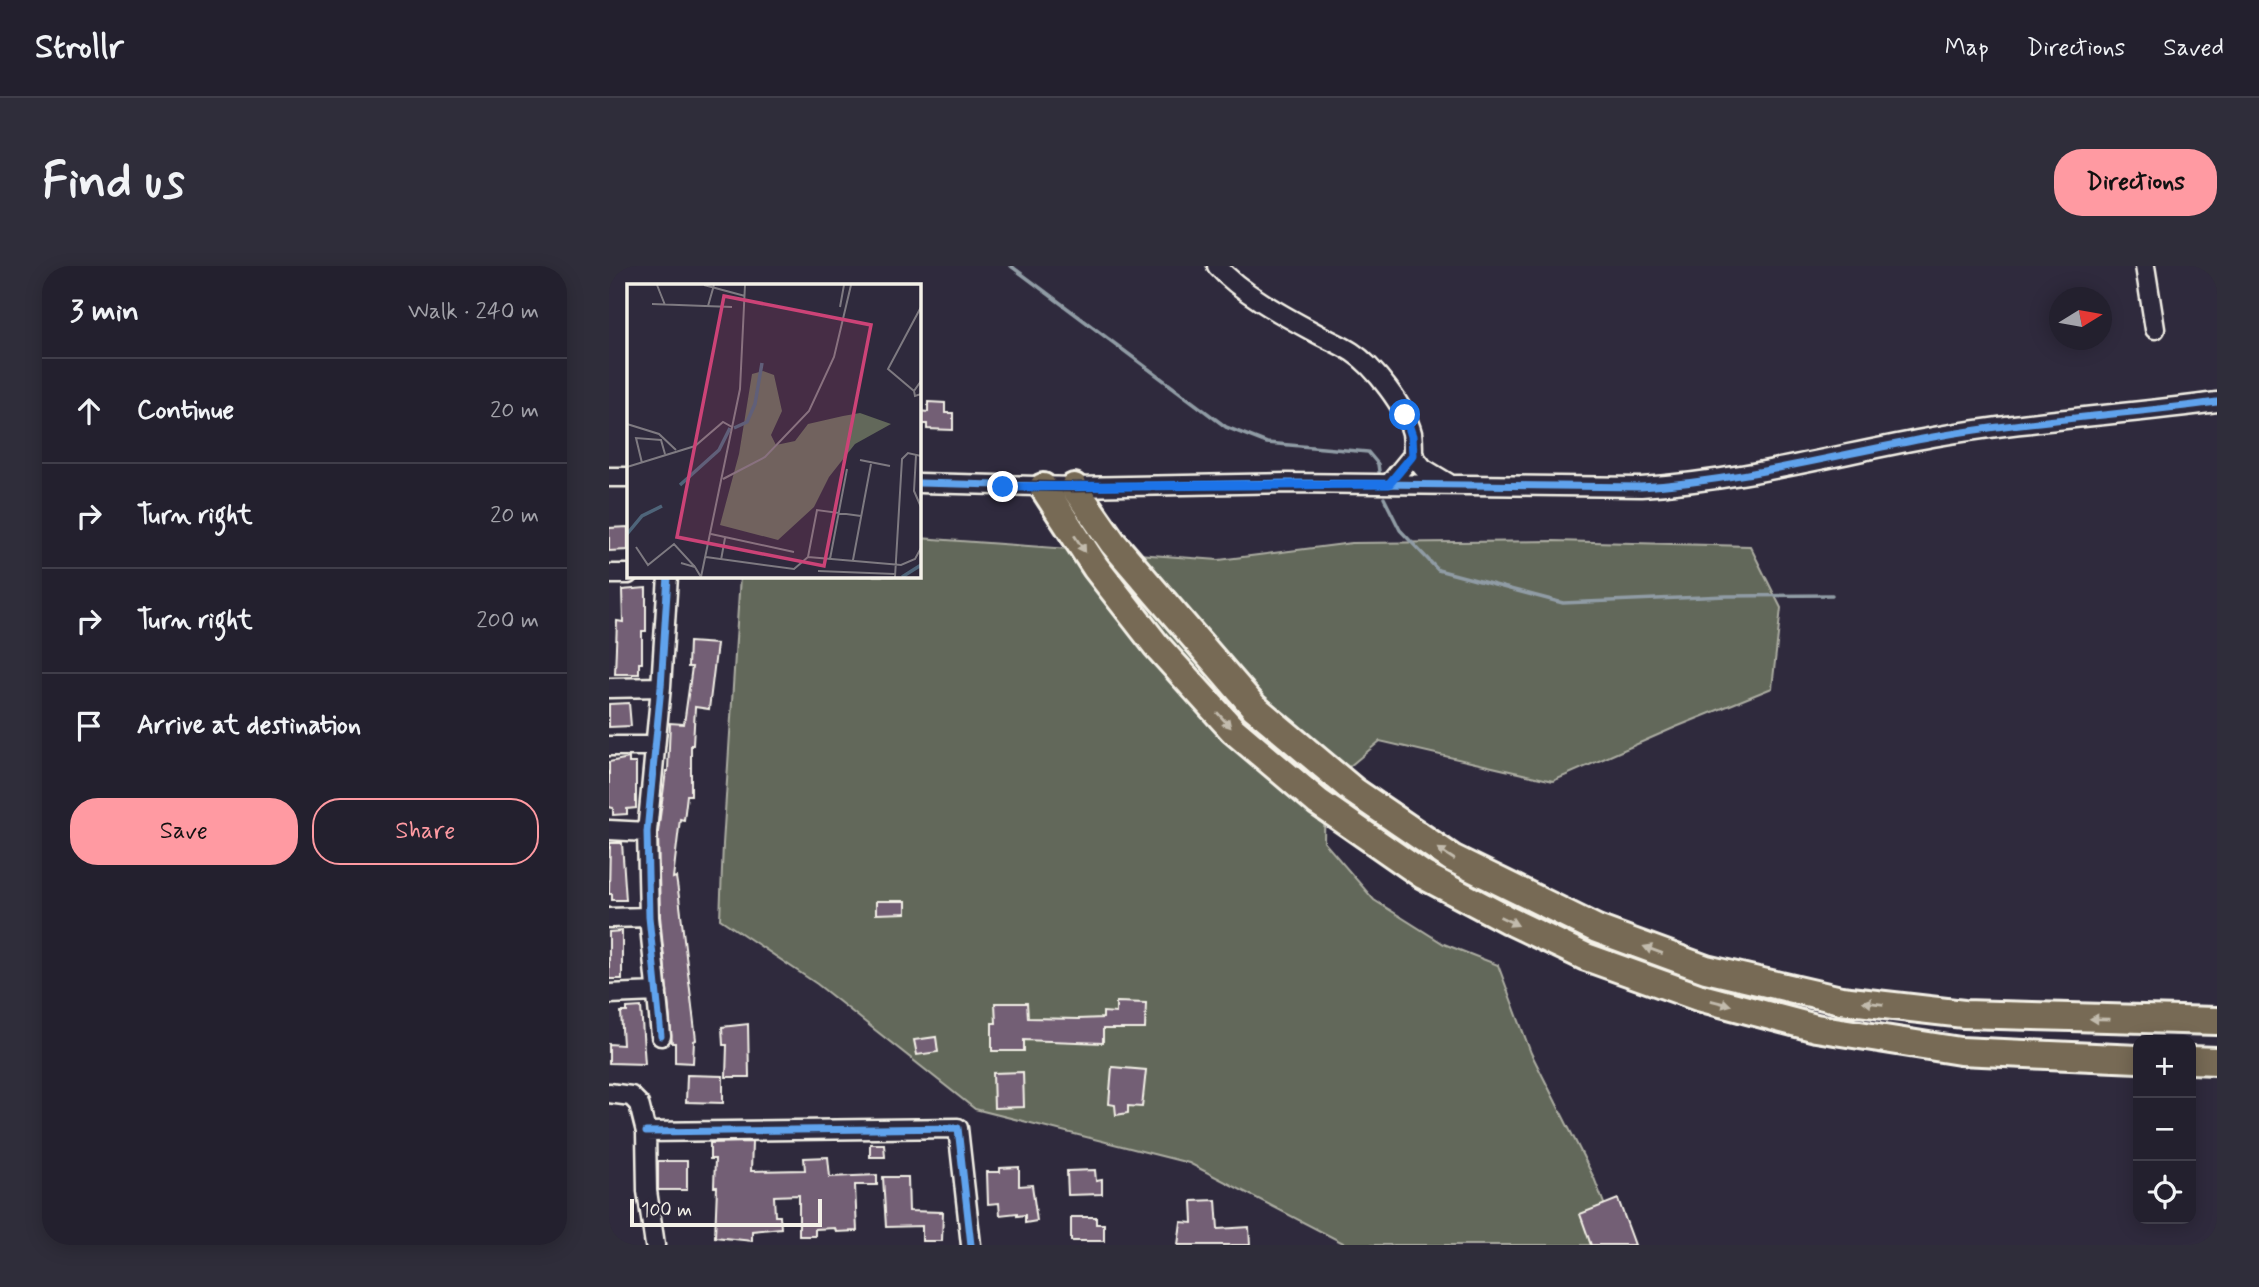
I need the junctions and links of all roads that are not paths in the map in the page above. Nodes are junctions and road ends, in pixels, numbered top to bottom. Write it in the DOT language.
graph roads {
  1 [pos="1217,266"];
  2 [pos="2145,266"];
  3 [pos="2155,329"];
  4 [pos="2217,402"];
  5 [pos="1413,455"];
  6 [pos="609,477"];
  7 [pos="627,477"];
  8 [pos="921,483"];
  9 [pos="1389,484"];
  10 [pos="1449,484"];
  11 [pos="1043,487"];
  12 [pos="1074,487"];
  13 [pos="627,573"];
  14 [pos="609,574"];
  15 [pos="668,578"];
  16 [pos="661,687"];
  17 [pos="609,688"];
  18 [pos="609,746"];
  19 [pos="654,746"];
  20 [pos="609,830"];
  21 [pos="647,832"];
  22 [pos="649,917"];
  23 [pos="609,918"];
  24 [pos="657,992"];
  25 [pos="609,994"];
  26 [pos="2217,1021"];
  27 [pos="661,1036"];
  28 [pos="2133,1059"];
  29 [pos="2196,1060"];
  30 [pos="2217,1061"];
  31 [pos="609,1093"];
  32 [pos="646,1132"];
  33 [pos="655,1245"];
  34 [pos="971,1245"];
  1 -- 5 [label="street"];
  2 -- 3 [label="street"];
  4 -- 10 [label="street"];
  5 -- 9 [label="street"];
  5 -- 10 [label="street"];
  6 -- 7 [label="street"];
  8 -- 11 [label="street"];
  9 -- 10 [label="street"];
  9 -- 12 [label="street"];
  11 -- 12 [label="street"];
  11 -- 28 [label="highway, one-way"];
  26 -- 12 [label="highway, one-way"];
  13 -- 14 [label="street"];
  15 -- 16 [label="street"];
  16 -- 17 [label="street"];
  16 -- 19 [label="street"];
  18 -- 19 [label="street"];
  19 -- 21 [label="street"];
  20 -- 21 [label="street"];
  21 -- 22 [label="street"];
  22 -- 23 [label="street"];
  22 -- 24 [label="street"];
  24 -- 25 [label="street"];
  24 -- 27 [label="street"];
  29 -- 30 [label="highway"];
  31 -- 32 [label="street"];
  32 -- 33 [label="street"];
  32 -- 34 [label="street"];
}
